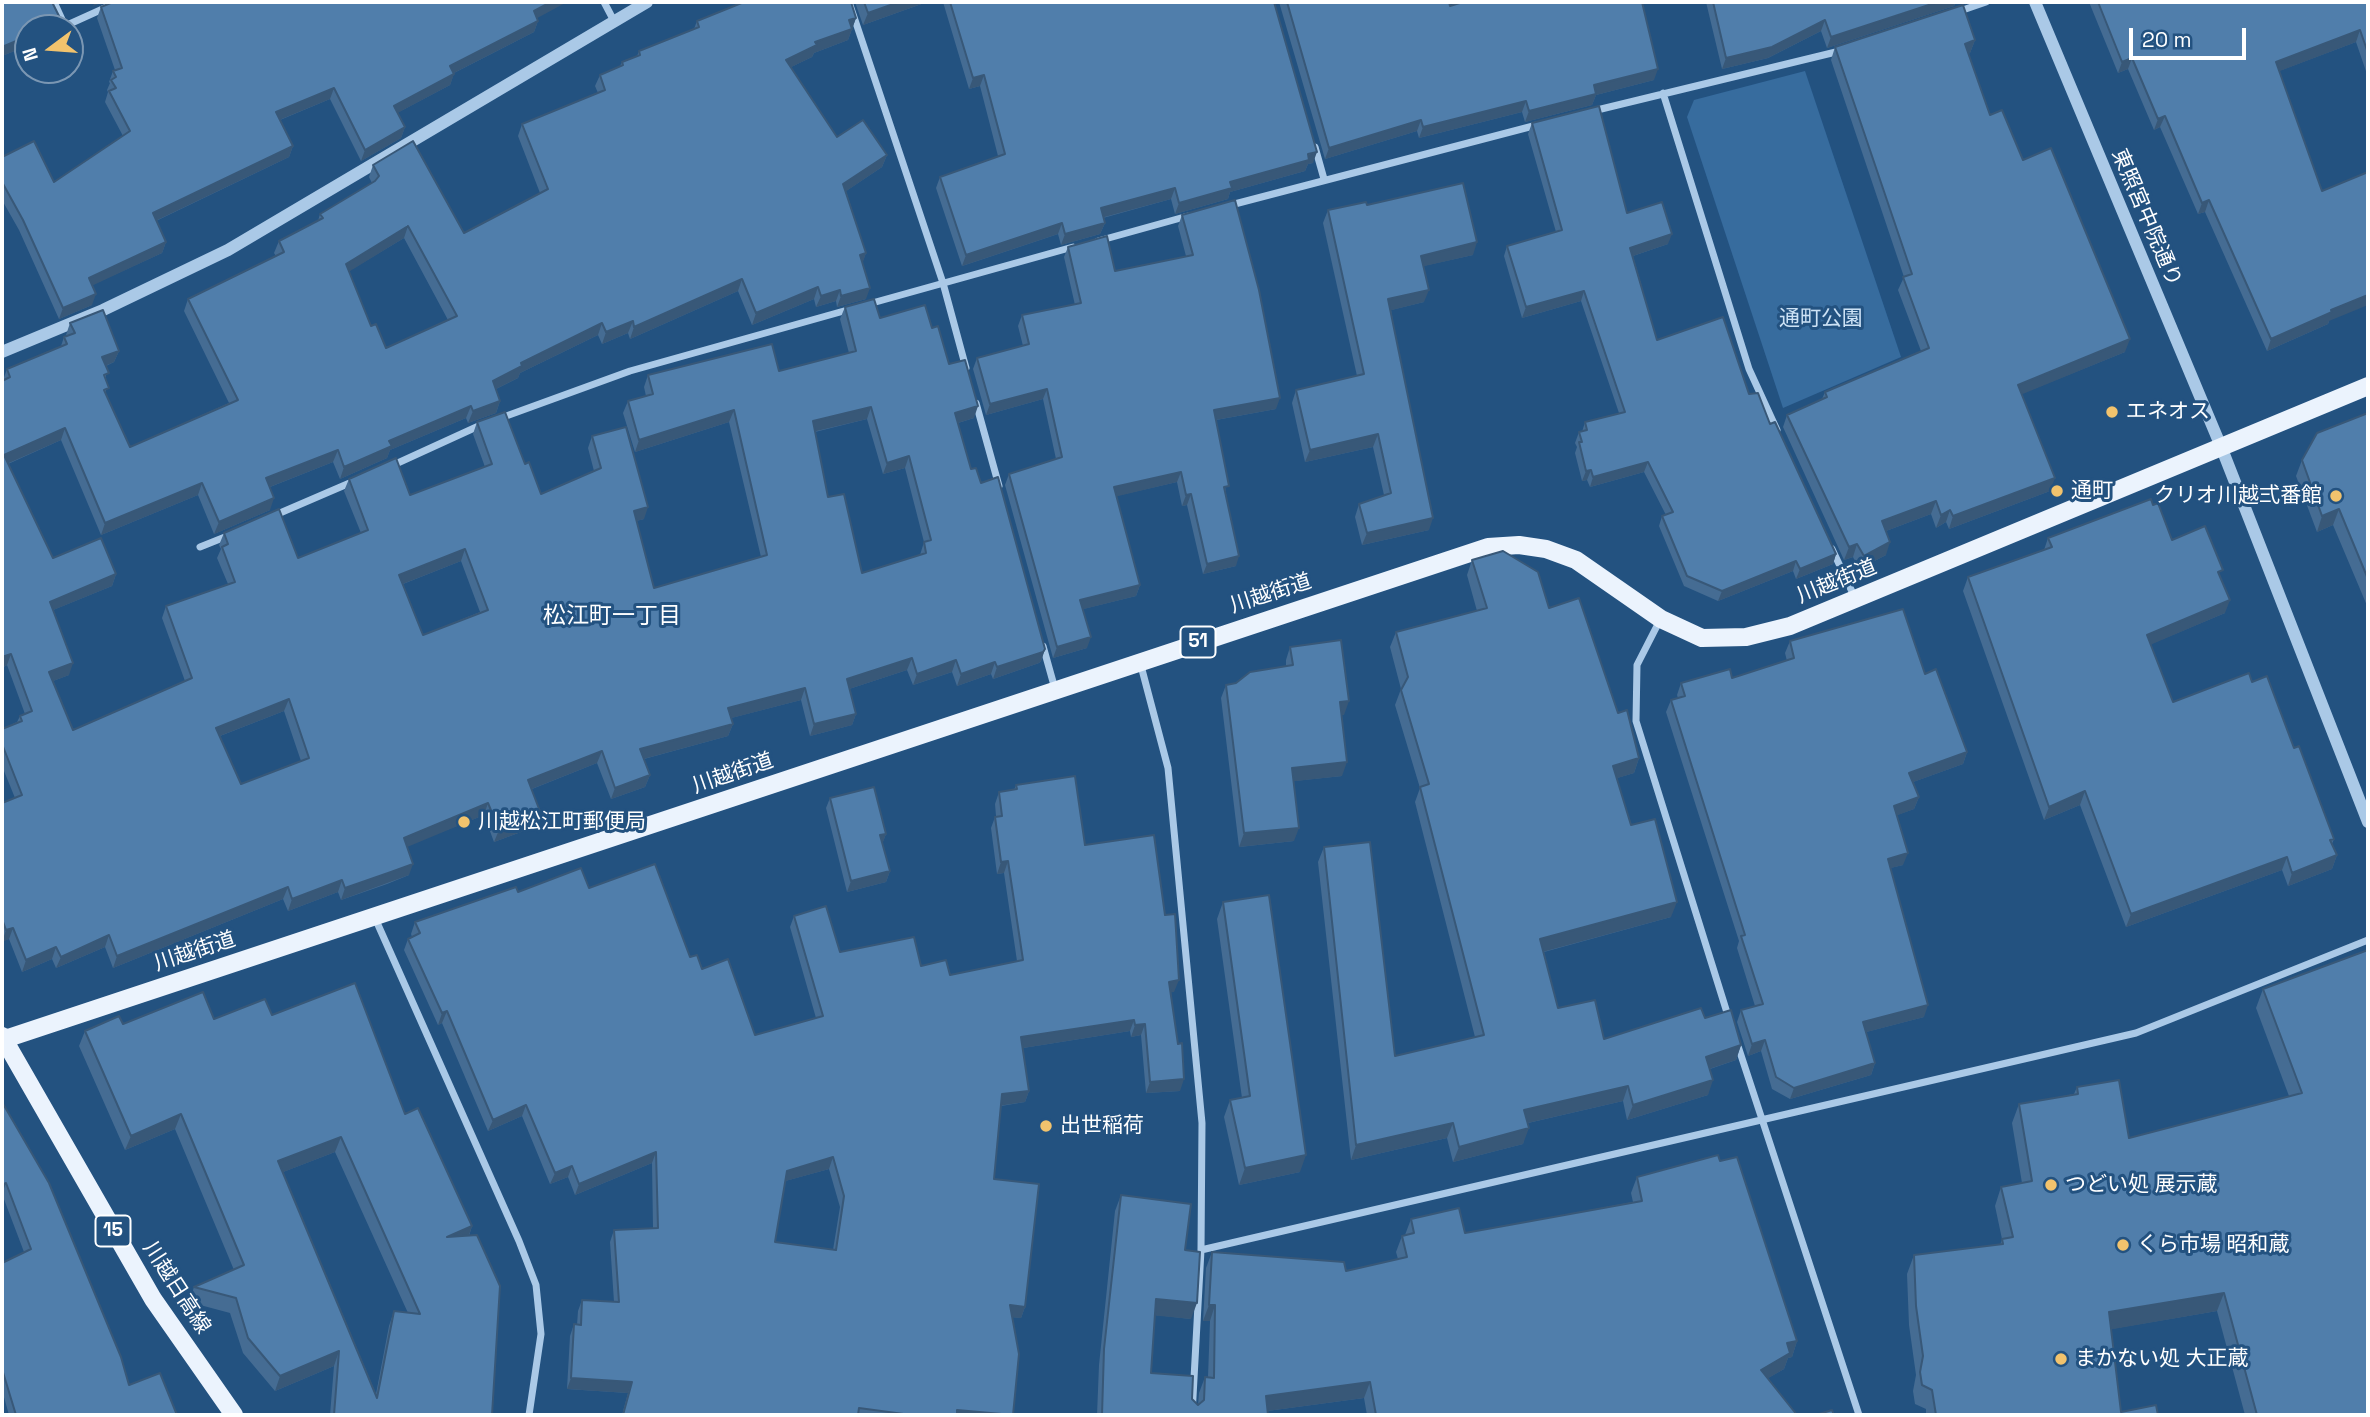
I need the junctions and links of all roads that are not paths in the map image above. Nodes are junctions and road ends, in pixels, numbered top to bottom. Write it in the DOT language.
graph roads {
  1 [pos="54,2"];
  2 [pos="118,2"];
  3 [pos="604,2"];
  4 [pos="647,2"];
  5 [pos="849,2"];
  6 [pos="1986,2"];
  7 [pos="2035,2"];
  8 [pos="1950,14"];
  9 [pos="614,21"];
  10 [pos="1852,47"];
  11 [pos="1662,93"];
  12 [pos="1579,114"];
  13 [pos="1541,124"];
  14 [pos="1313,141"];
  15 [pos="1324,180"];
  16 [pos="1219,208"];
  17 [pos="1193,215"];
  18 [pos="943,283"];
  19 [pos="2,352"];
  20 [pos="968,375"];
  21 [pos="2368,386"];
  22 [pos="972,389"];
  23 [pos="1783,441"];
  24 [pos="2222,449"];
  25 [pos="374,473"];
  26 [pos="362,478"];
  27 [pos="1001,494"];
  28 [pos="262,521"];
  29 [pos="237,531"];
  30 [pos="1828,538"];
  31 [pos="200,548"];
  32 [pos="1856,599"];
  33 [pos="1661,620"];
  34 [pos="1041,640"];
  35 [pos="1140,661"];
  36 [pos="1055,689"];
  37 [pos="2368,822"];
  38 [pos="375,918"];
  39 [pos="2368,940"];
  40 [pos="1731,1026"];
  41 [pos="2,1038"];
  42 [pos="1736,1040"];
  43 [pos="1761,1119"];
  44 [pos="1201,1250"];
  45 [pos="234,1415"];
  46 [pos="530,1415"];
  47 [pos="1192,1415"];
  48 [pos="1859,1415"];
  1 -- 2 [label="street"];
  3 -- 9 [label="street"];
  4 -- 9 [label="street"];
  5 -- 18 [label="street"];
  6 -- 8 [label="street"];
  7 -- 24 [label="street, 東照宮中院通り"];
  9 -- 19 [label="street"];
  10 -- 11 [label="street"];
  11 -- 12 [label="street"];
  11 -- 23 [label="street"];
  13 -- 15 [label="street"];
  14 -- 15 [label="street"];
  15 -- 16 [label="street"];
  17 -- 18 [label="street"];
  18 -- 20 [label="street"];
  18 -- 25 [label="street"];
  21 -- 24 [label="main road, 川越街道 / 51"];
  22 -- 27 [label="street"];
  24 -- 32 [label="main road, 川越街道 / 51"];
  24 -- 37 [label="street, 東照宮中院通り"];
  26 -- 28 [label="street"];
  29 -- 31 [label="street"];
  30 -- 32 [label="street"];
  32 -- 33 [label="main road, 川越街道 / 51"];
  33 -- 35 [label="main road, 川越街道 / 51"];
  33 -- 40 [label="street"];
  34 -- 36 [label="street"];
  35 -- 36 [label="main road, 川越街道 / 51"];
  35 -- 44 [label="street"];
  36 -- 38 [label="main road, 川越街道 / 51"];
  38 -- 41 [label="main road, 川越街道 / 51"];
  38 -- 46 [label="street"];
  39 -- 43 [label="street"];
  41 -- 45 [label="main road, 川越日高線 / 15"];
  42 -- 43 [label="street"];
  43 -- 44 [label="street"];
  43 -- 48 [label="street"];
  44 -- 47 [label="street"];
}
